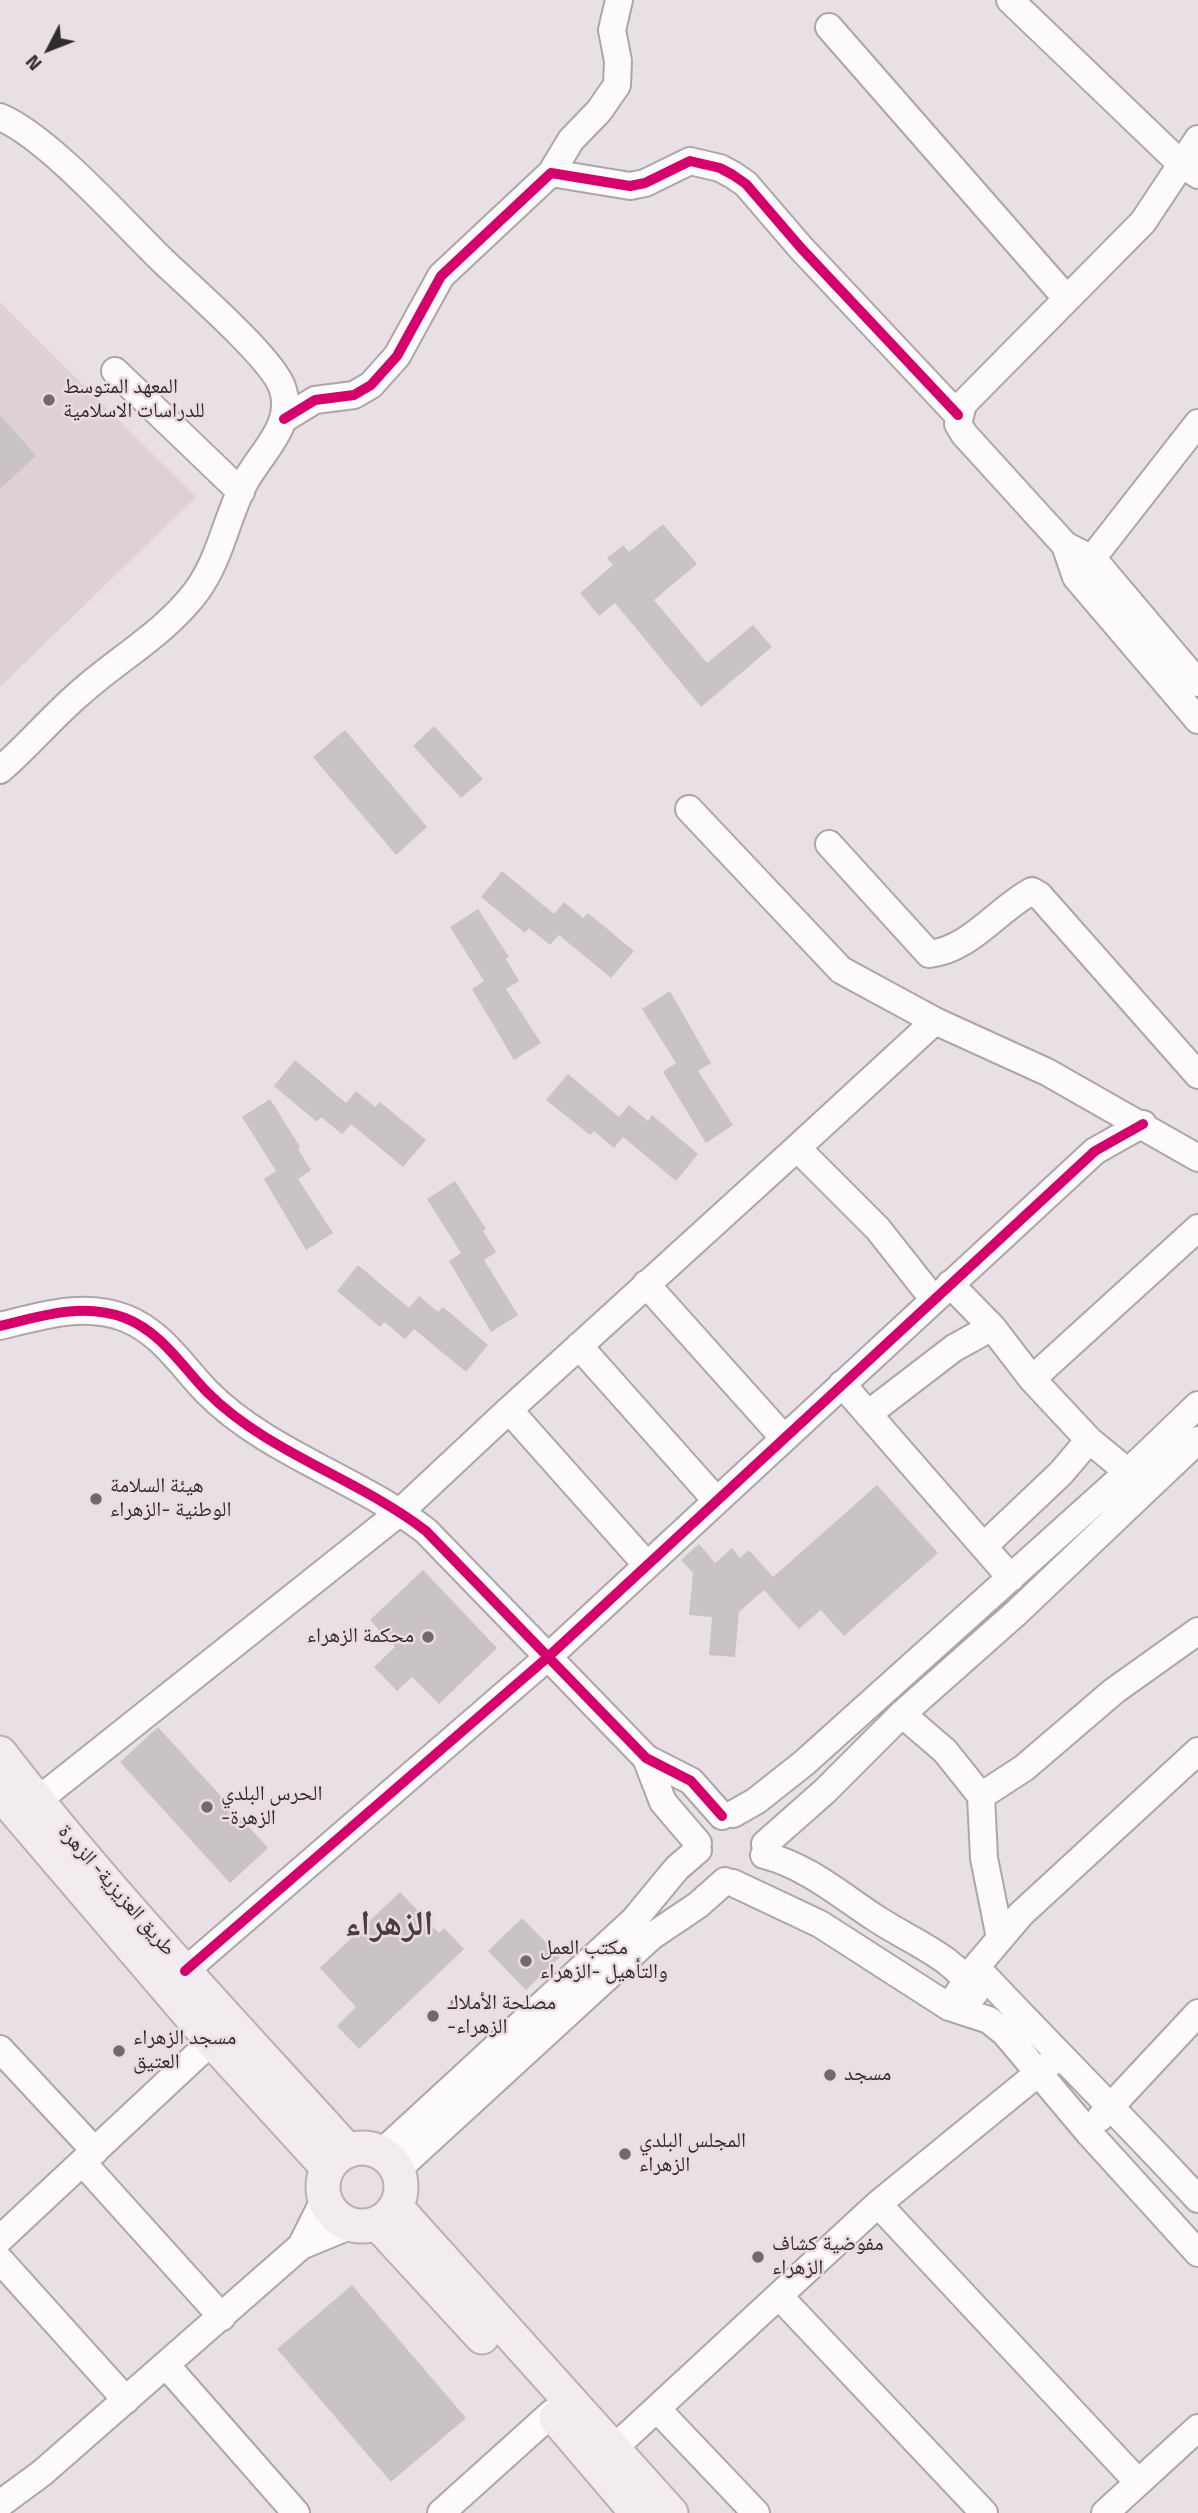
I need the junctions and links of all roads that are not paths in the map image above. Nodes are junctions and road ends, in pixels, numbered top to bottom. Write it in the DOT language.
graph roads {
  1 [pos="619,0"];
  2 [pos="1010,0"];
  3 [pos="829,27"];
  4 [pos="0,117"];
  5 [pos="1198,139"];
  6 [pos="1189,169"];
  7 [pos="551,173"];
  8 [pos="1067,299"];
  9 [pos="115,371"];
  10 [pos="958,415"];
  11 [pos="284,419"];
  12 [pos="1198,423"];
  13 [pos="241,492"];
  14 [pos="1085,569"];
  15 [pos="1198,683"];
  16 [pos="1198,720"];
  17 [pos="0,770"];
  18 [pos="689,809"];
  19 [pos="829,844"];
  20 [pos="935,1021"];
  21 [pos="1198,1075"];
  22 [pos="1143,1124"];
  23 [pos="797,1148"];
  24 [pos="1198,1158"];
  25 [pos="1198,1228"];
  26 [pos="646,1284"];
  27 [pos="942,1292"];
  28 [pos="0,1325"];
  29 [pos="992,1327"];
  30 [pos="579,1346"];
  31 [pos="1032,1378"];
  32 [pos="842,1384"];
  33 [pos="1198,1405"];
  34 [pos="509,1410"];
  35 [pos="868,1413"];
  36 [pos="783,1437"];
  37 [pos="1089,1440"];
  38 [pos="1198,1440"];
  39 [pos="1128,1472"];
  40 [pos="716,1500"];
  41 [pos="400,1512"];
  42 [pos="985,1545"];
  43 [pos="646,1564"];
  44 [pos="1011,1578"];
  45 [pos="1198,1631"];
  46 [pos="548,1657"];
  47 [pos="902,1714"];
  48 [pos="1198,1751"];
  49 [pos="0,1753"];
  50 [pos="646,1758"];
  51 [pos="0,1793"];
  52 [pos="981,1796"];
  53 [pos="37,1801"];
  54 [pos="728,1815"];
  55 [pos="698,1847"];
  56 [pos="764,1849"];
  57 [pos="729,1882"];
  58 [pos="1000,1938"];
  59 [pos="185,1971"];
  60 [pos="972,1973"];
  61 [pos="949,2007"];
  62 [pos="1198,2014"];
  63 [pos="989,2020"];
  64 [pos="212,2041"];
  65 [pos="0,2049"];
  66 [pos="1059,2056"];
  67 [pos="1039,2076"];
  68 [pos="1110,2104"];
  69 [pos="1089,2133"];
  70 [pos="89,2157"];
  71 [pos="389,2161"];
  72 [pos="333,2172"];
  73 [pos="1198,2199"];
  74 [pos="878,2204"];
  75 [pos="375,2218"];
  76 [pos="0,2239"];
  77 [pos="301,2246"];
  78 [pos="1198,2253"];
  79 [pos="0,2260"];
  80 [pos="780,2297"];
  81 [pos="222,2317"];
  82 [pos="166,2365"];
  83 [pos="126,2400"];
  84 [pos="657,2409"];
  85 [pos="552,2413"];
  86 [pos="1198,2428"];
  87 [pos="613,2449"];
  88 [pos="1138,2482"];
  89 [pos="0,2504"];
  90 [pos="296,2513"];
  91 [pos="441,2513"];
  92 [pos="637,2513"];
  93 [pos="671,2513"];
  94 [pos="756,2513"];
  95 [pos="984,2513"];
  96 [pos="1105,2513"];
  1 -- 7 [label="street"];
  2 -- 6 [label="street"];
  3 -- 8 [label="street"];
  4 -- 11 [label="street"];
  5 -- 6 [label="street"];
  6 -- 8 [label="street"];
  7 -- 10 [label="street"];
  7 -- 11 [label="street"];
  8 -- 10 [label="street"];
  9 -- 13 [label="street"];
  10 -- 14 [label="street"];
  11 -- 13 [label="street"];
  12 -- 14 [label="street"];
  13 -- 17 [label="street"];
  14 -- 15 [label="street"];
  14 -- 16 [label="street"];
  18 -- 20 [label="street"];
  19 -- 21 [label="street"];
  20 -- 22 [label="street"];
  20 -- 23 [label="street"];
  22 -- 24 [label="street"];
  22 -- 27 [label="street"];
  23 -- 26 [label="street"];
  23 -- 27 [label="street"];
  25 -- 31 [label="street"];
  26 -- 30 [label="street"];
  26 -- 36 [label="street"];
  27 -- 29 [label="street"];
  27 -- 32 [label="street"];
  28 -- 41 [label="street"];
  29 -- 31 [label="street"];
  29 -- 35 [label="street"];
  30 -- 34 [label="street"];
  30 -- 40 [label="street"];
  31 -- 37 [label="street"];
  32 -- 35 [label="street"];
  32 -- 36 [label="street"];
  33 -- 39 [label="street"];
  34 -- 41 [label="street"];
  34 -- 43 [label="street"];
  35 -- 42 [label="street"];
  36 -- 40 [label="street"];
  37 -- 39 [label="street"];
  37 -- 42 [label="street"];
  38 -- 47 [label="street"];
  39 -- 44 [label="street"];
  40 -- 43 [label="street"];
  41 -- 46 [label="street"];
  41 -- 53 [label="street"];
  42 -- 44 [label="street"];
  43 -- 46 [label="street"];
  44 -- 54 [label="street"];
  45 -- 52 [label="street"];
  46 -- 50 [label="street"];
  46 -- 59 [label="street"];
  47 -- 52 [label="street"];
  47 -- 56 [label="street"];
  48 -- 58 [label="street"];
  49 -- 53 [label="main road, طريق العزيزية- الزهرة"];
  50 -- 54 [label="street"];
  50 -- 55 [label="street"];
  51 -- 64 [label="main road, طريق العزيزية- الزهرة"];
  52 -- 58 [label="street"];
  53 -- 59 [label="main road, طريق العزيزية- الزهرة"];
  54 -- 55 [label="street"];
  54 -- 56 [label="street"];
  55 -- 57 [label="street"];
  55 -- 71 [label="street"];
  56 -- 57 [label="street"];
  56 -- 60 [label="street"];
  57 -- 61 [label="street"];
  57 -- 71 [label="street"];
  58 -- 60 [label="street"];
  59 -- 72 [label="main road, طريق العزيزية- الزهرة"];
  60 -- 61 [label="street"];
  60 -- 63 [label="street"];
  60 -- 66 [label="street"];
  61 -- 63 [label="street"];
  62 -- 68 [label="street"];
  63 -- 67 [label="street"];
  64 -- 70 [label="street"];
  64 -- 72 [label="main road, طريق العزيزية- الزهرة"];
  65 -- 70 [label="street"];
  66 -- 67 [label="street"];
  66 -- 68 [label="street"];
  67 -- 69 [label="street"];
  67 -- 74 [label="street"];
  68 -- 69 [label="street"];
  68 -- 73 [label="street"];
  69 -- 78 [label="street"];
  70 -- 76 [label="street"];
  70 -- 81 [label="street"];
  71 -- 72 [label="main road"];
  71 -- 75 [label="main road"];
  72 -- 75 [label="main road"];
  72 -- 77 [label="street"];
  74 -- 80 [label="street"];
  74 -- 88 [label="street"];
  75 -- 77 [label="street"];
  75 -- 85 [label="main road"];
  75 -- 87 [label="main road"];
  77 -- 81 [label="street"];
  79 -- 83 [label="street"];
  80 -- 84 [label="street"];
  80 -- 95 [label="street"];
  81 -- 82 [label="street"];
  82 -- 83 [label="street"];
  82 -- 90 [label="street"];
  83 -- 89 [label="street"];
  84 -- 87 [label="street"];
  84 -- 94 [label="street"];
  85 -- 91 [label="street"];
  85 -- 92 [label="main road"];
  86 -- 88 [label="street"];
  87 -- 93 [label="main road"];
  88 -- 96 [label="street"];
}
